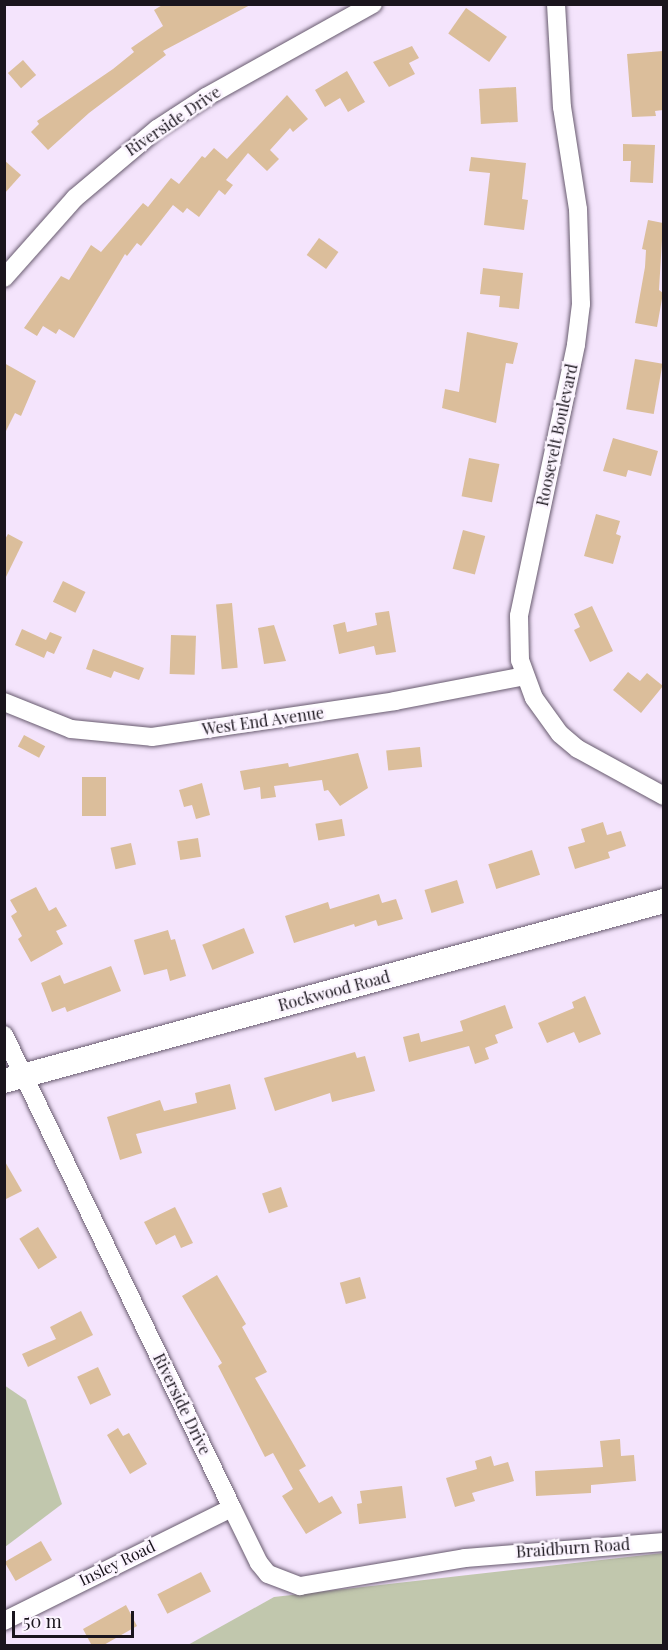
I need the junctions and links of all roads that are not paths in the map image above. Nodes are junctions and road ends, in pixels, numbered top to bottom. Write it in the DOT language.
graph roads {
  1 [pos="373,4"];
  2 [pos="556,4"];
  3 [pos="4,278"];
  4 [pos="525,676"];
  5 [pos="4,702"];
  6 [pos="663,796"];
  7 [pos="663,901"];
  8 [pos="4,1035"];
  9 [pos="14,1079"];
  10 [pos="232,1508"];
  11 [pos="663,1542"];
  12 [pos="482,1556"];
  13 [pos="4,1621"];
  1 -- 3 [label="street, Riverside Drive"];
  2 -- 4 [label="street, Roosevelt Boulevard"];
  4 -- 5 [label="street, West End Avenue"];
  4 -- 6 [label="street, Roosevelt Boulevard"];
  7 -- 9 [label="street, Rockwood Road"];
  8 -- 9 [label="street, Riverside Drive"];
  9 -- 10 [label="street, Riverside Drive"];
  10 -- 12 [label="street, Riverside Drive"];
  10 -- 13 [label="street, Insley Road"];
  11 -- 12 [label="street, Braidburn Road"];
}
